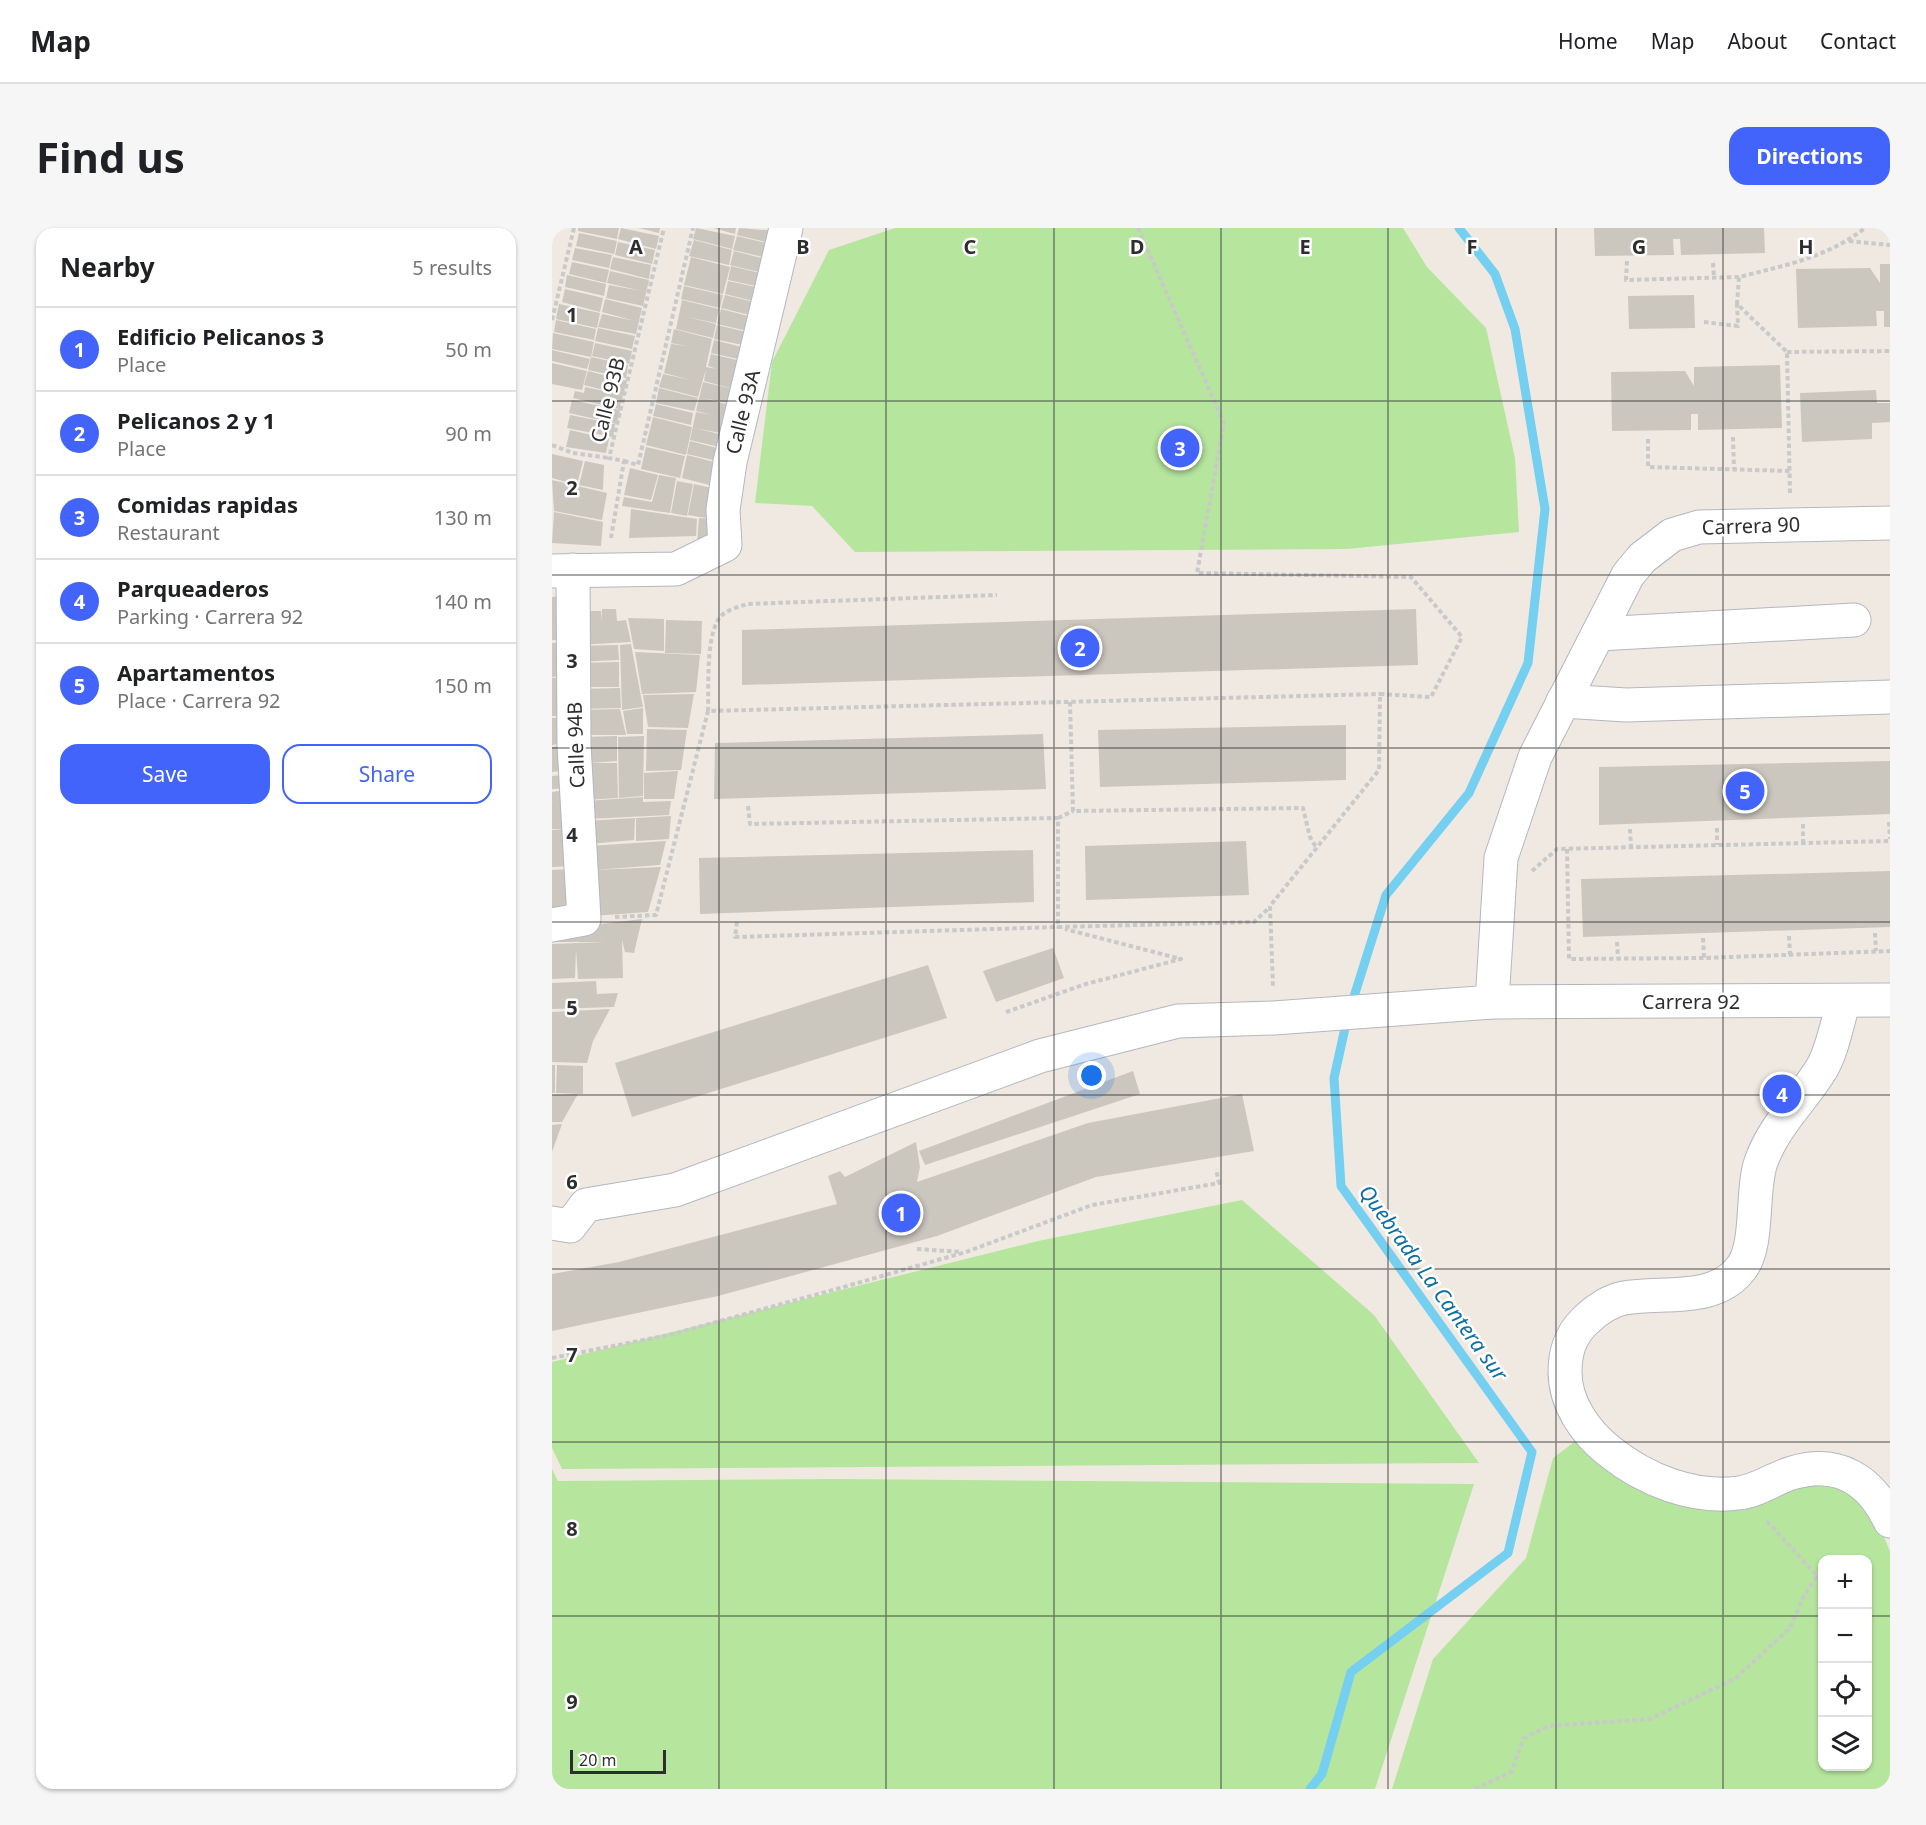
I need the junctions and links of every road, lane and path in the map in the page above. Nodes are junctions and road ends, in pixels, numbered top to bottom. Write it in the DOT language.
graph roads {
  1 [pos="574,228"];
  2 [pos="664,228"];
  3 [pos="693,228"];
  4 [pos="786,228"];
  5 [pos="1138,228"];
  6 [pos="1865,228"];
  7 [pos="1849,241"];
  8 [pos="1890,245"];
  9 [pos="1627,261"];
  10 [pos="1713,263"];
  11 [pos="1739,277"];
  12 [pos="1713,278"];
  13 [pos="1737,304"];
  14 [pos="552,320"];
  15 [pos="1704,322"];
  16 [pos="1890,351"];
  17 [pos="1787,352"];
  18 [pos="1733,437"];
  19 [pos="1648,439"];
  20 [pos="552,445"];
  21 [pos="609,458"];
  22 [pos="624,461"];
  23 [pos="1734,469"];
  24 [pos="1790,471"];
  25 [pos="1890,523"];
  26 [pos="1790,524"];
  27 [pos="609,570"];
  28 [pos="562,571"];
  29 [pos="998,595"];
  30 [pos="1854,620"];
  31 [pos="1598,634"];
  32 [pos="1380,694"];
  33 [pos="1890,697"];
  34 [pos="1563,701"];
  35 [pos="1070,702"];
  36 [pos="708,711"];
  37 [pos="748,806"];
  38 [pos="1073,811"];
  39 [pos="1058,818"];
  40 [pos="1889,822"];
  41 [pos="1803,824"];
  42 [pos="1717,828"];
  43 [pos="1630,829"];
  44 [pos="1890,840"];
  45 [pos="1803,843"];
  46 [pos="1717,845"];
  47 [pos="1631,847"];
  48 [pos="1317,849"];
  49 [pos="1567,849"];
  50 [pos="1498,902"];
  51 [pos="1270,906"];
  52 [pos="584,919"];
  53 [pos="737,922"];
  54 [pos="552,925"];
  55 [pos="1058,927"];
  56 [pos="1875,933"];
  57 [pos="1789,936"];
  58 [pos="1703,938"];
  59 [pos="1617,942"];
  60 [pos="1876,951"];
  61 [pos="1890,951"];
  62 [pos="1790,955"];
  63 [pos="1618,958"];
  64 [pos="1704,958"];
  65 [pos="1890,1000"];
  66 [pos="1844,1001"];
  67 [pos="1492,1002"];
  68 [pos="1006,1012"];
  69 [pos="1274,1017"];
  70 [pos="1216,1169"];
  71 [pos="552,1223"];
  72 [pos="916,1249"];
  73 [pos="966,1252"];
  74 [pos="552,1358"];
  75 [pos="1741,1493"];
  76 [pos="1890,1521"];
  77 [pos="1475,1789"];
  1 -- 14 [label="path"];
  2 -- 21 [label="path, Calle 93B"];
  3 -- 22 [label="path"];
  4 -- 27 [label="street, Calle 93A"];
  5 -- 32 [label="path"];
  6 -- 7 [label="path"];
  7 -- 8 [label="path"];
  7 -- 11 [label="path"];
  9 -- 12 [label="path"];
  10 -- 12 [label="path"];
  11 -- 12 [label="path"];
  11 -- 13 [label="path"];
  13 -- 15 [label="path"];
  13 -- 17 [label="path"];
  16 -- 17 [label="path"];
  17 -- 24 [label="path"];
  18 -- 23 [label="path"];
  19 -- 23 [label="path"];
  20 -- 21 [label="path"];
  21 -- 22 [label="path, Calle 93B"];
  22 -- 27 [label="path, Calle 93B"];
  23 -- 24 [label="path"];
  24 -- 26 [label="path"];
  25 -- 26 [label="street, Carrera 90"];
  26 -- 31 [label="street, Carrera 90"];
  27 -- 28 [label="street"];
  28 -- 52 [label="street, Calle 94B"];
  29 -- 36 [label="path"];
  30 -- 31 [label="street"];
  31 -- 34 [label="street, Carrera 90"];
  32 -- 35 [label="path"];
  32 -- 48 [label="path"];
  33 -- 34 [label="street"];
  34 -- 50 [label="street, Carrera 90"];
  35 -- 36 [label="path"];
  35 -- 38 [label="path"];
  36 -- 52 [label="path"];
  37 -- 39 [label="path"];
  38 -- 39 [label="path"];
  38 -- 48 [label="path"];
  39 -- 55 [label="path"];
  40 -- 44 [label="path"];
  41 -- 45 [label="path"];
  42 -- 46 [label="path"];
  43 -- 47 [label="path"];
  44 -- 45 [label="path"];
  45 -- 46 [label="path"];
  46 -- 47 [label="path"];
  47 -- 49 [label="path"];
  48 -- 51 [label="path"];
  49 -- 50 [label="path"];
  49 -- 63 [label="path"];
  50 -- 67 [label="street, Carrera 90"];
  51 -- 55 [label="path"];
  51 -- 69 [label="path"];
  52 -- 54 [label="street"];
  53 -- 55 [label="path"];
  55 -- 68 [label="path"];
  56 -- 60 [label="path"];
  57 -- 62 [label="path"];
  58 -- 64 [label="path"];
  59 -- 63 [label="path"];
  60 -- 61 [label="path"];
  60 -- 62 [label="path"];
  62 -- 64 [label="path"];
  63 -- 64 [label="path"];
  65 -- 66 [label="street, Carrera 92"];
  66 -- 67 [label="street, Carrera 92"];
  66 -- 75 [label="street"];
  67 -- 69 [label="street, Carrera 92"];
  69 -- 71 [label="street, Carrera 92"];
  70 -- 73 [label="path"];
  72 -- 73 [label="path"];
  73 -- 74 [label="path"];
  75 -- 76 [label="street"];
  75 -- 77 [label="path"];
}
